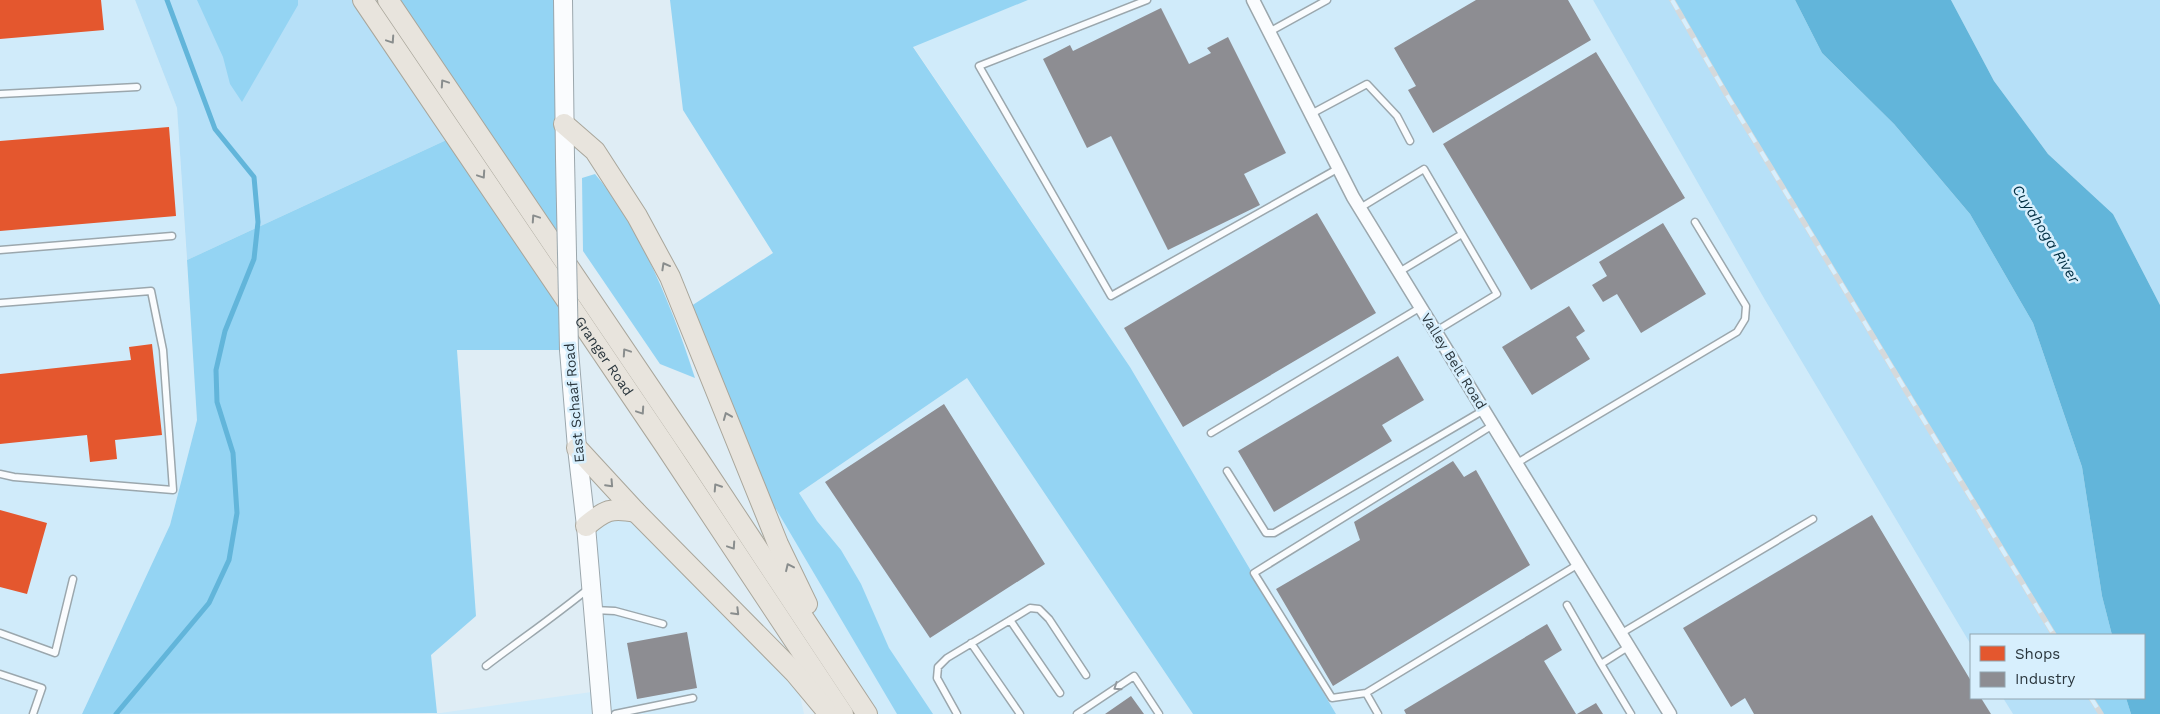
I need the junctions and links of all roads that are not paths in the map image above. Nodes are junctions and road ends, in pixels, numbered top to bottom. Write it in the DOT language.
graph roads {
  1 [pos="363,0"];
  2 [pos="388,0"];
  3 [pos="563,0"];
  4 [pos="1147,0"];
  5 [pos="1253,0"];
  6 [pos="1327,0"];
  7 [pos="1269,32"];
  8 [pos="137,87"];
  9 [pos="0,94"];
  10 [pos="1311,114"];
  11 [pos="564,124"];
  12 [pos="1410,141"];
  13 [pos="1339,168"];
  14 [pos="1360,208"];
  15 [pos="1694,222"];
  16 [pos="1462,234"];
  17 [pos="172,236"];
  18 [pos="0,250"];
  19 [pos="1399,272"];
  20 [pos="0,303"];
  21 [pos="1421,308"];
  22 [pos="1436,331"];
  23 [pos="1484,410"];
  24 [pos="1493,425"];
  25 [pos="1211,433"];
  26 [pos="577,448"];
  27 [pos="1517,463"];
  28 [pos="1227,471"];
  29 [pos="0,474"];
  30 [pos="636,512"];
  31 [pos="1813,519"];
  32 [pos="586,526"];
  33 [pos="1577,565"];
  34 [pos="73,579"];
  35 [pos="591,587"];
  36 [pos="1567,605"];
  37 [pos="593,610"];
  38 [pos="1010,620"];
  39 [pos="663,624"];
  40 [pos="0,633"];
  41 [pos="1620,634"];
  42 [pos="972,643"];
  43 [pos="1628,647"];
  44 [pos="1601,664"];
  45 [pos="486,666"];
  46 [pos="0,674"];
  47 [pos="1086,675"];
  48 [pos="850,688"];
  49 [pos="1060,693"];
  50 [pos="1366,693"];
  51 [pos="693,698"];
  52 [pos="33,714"];
  53 [pos="602,714"];
  54 [pos="615,714"];
  55 [pos="829,714"];
  56 [pos="843,714"];
  57 [pos="867,714"];
  58 [pos="957,714"];
  59 [pos="1020,714"];
  60 [pos="1077,714"];
  61 [pos="1159,714"];
  62 [pos="1378,714"];
  63 [pos="1631,714"];
  64 [pos="1670,714"];
  1 -- 56 [label="main road, Granger Road, one-way"];
  48 -- 2 [label="main road, Granger Road, one-way"];
  3 -- 11 [label="street, East Schaaf Road"];
  4 -- 13 [label="lane"];
  5 -- 7 [label="street, Valley Belt Road"];
  6 -- 7 [label="lane"];
  7 -- 10 [label="street, Valley Belt Road"];
  8 -- 9 [label="lane"];
  10 -- 12 [label="lane"];
  10 -- 13 [label="street, Valley Belt Road"];
  11 -- 26 [label="street, East Schaaf Road, bridge"];
  48 -- 11 [label="main road, one-way"];
  13 -- 14 [label="street, Valley Belt Road"];
  14 -- 16 [label="lane"];
  14 -- 19 [label="street, Valley Belt Road"];
  15 -- 27 [label="lane"];
  16 -- 19 [label="lane"];
  16 -- 22 [label="lane"];
  17 -- 18 [label="lane"];
  19 -- 21 [label="street, Valley Belt Road"];
  20 -- 29 [label="lane"];
  21 -- 22 [label="street, Valley Belt Road"];
  21 -- 25 [label="lane"];
  22 -- 23 [label="street, Valley Belt Road"];
  23 -- 24 [label="street, Valley Belt Road"];
  23 -- 28 [label="lane"];
  24 -- 27 [label="street, Valley Belt Road"];
  24 -- 50 [label="lane"];
  26 -- 30 [label="main road, one-way"];
  26 -- 32 [label="street, East Schaaf Road"];
  27 -- 33 [label="street, Valley Belt Road"];
  30 -- 32 [label="main road"];
  30 -- 55 [label="main road, one-way"];
  31 -- 41 [label="lane"];
  32 -- 35 [label="street, East Schaaf Road"];
  33 -- 41 [label="street, Valley Belt Road"];
  33 -- 50 [label="lane"];
  34 -- 40 [label="lane"];
  35 -- 37 [label="street, East Schaaf Road"];
  35 -- 45 [label="lane"];
  36 -- 44 [label="lane"];
  37 -- 39 [label="lane"];
  37 -- 53 [label="street, East Schaaf Road"];
  38 -- 42 [label="lane"];
  38 -- 47 [label="lane"];
  38 -- 49 [label="lane"];
  41 -- 43 [label="street, Valley Belt Road"];
  42 -- 58 [label="lane"];
  42 -- 59 [label="lane"];
  43 -- 44 [label="lane"];
  43 -- 64 [label="street, Valley Belt Road"];
  44 -- 63 [label="lane"];
  46 -- 52 [label="lane"];
  48 -- 57 [label="main road, Granger Road"];
  50 -- 62 [label="lane"];
  51 -- 54 [label="lane"];
  61 -- 60 [label="lane, one-way"];
}
